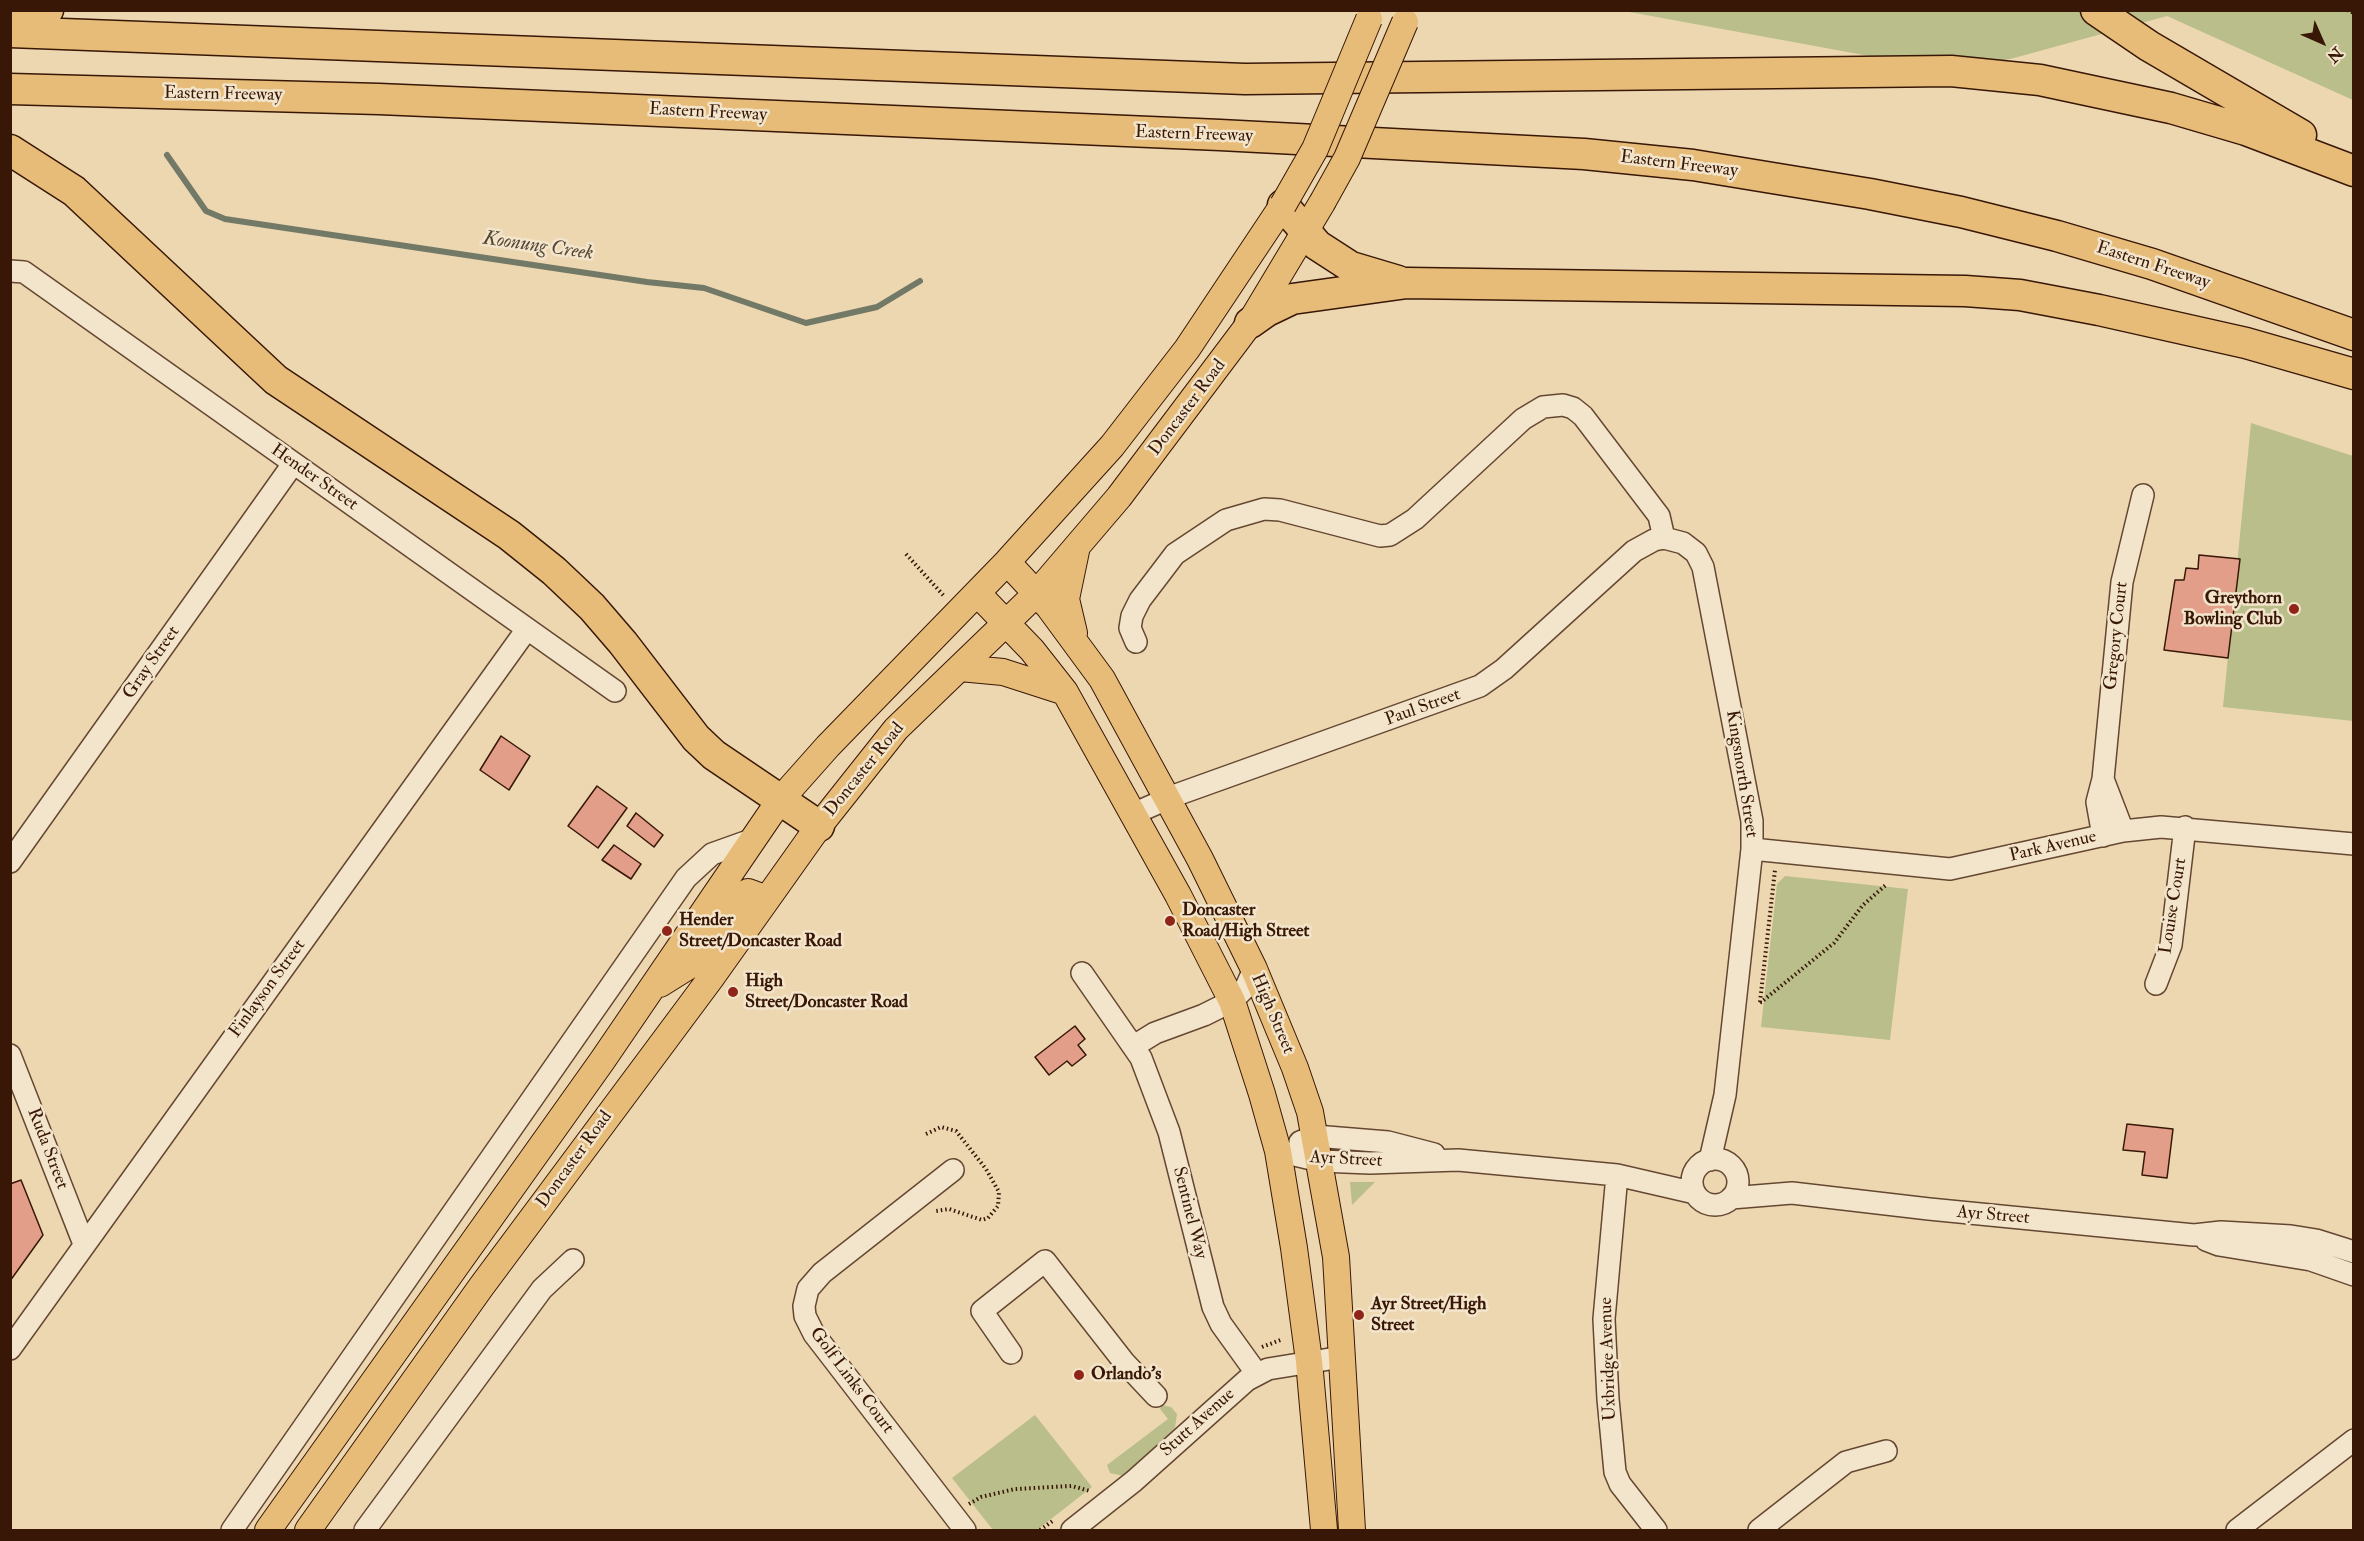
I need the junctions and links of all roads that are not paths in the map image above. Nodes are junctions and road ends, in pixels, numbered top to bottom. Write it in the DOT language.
graph roads {
  1 [pos="48,10"];
  2 [pos="2096,10"];
  3 [pos="10,13"];
  4 [pos="1371,15"];
  5 [pos="1407,16"];
  6 [pos="10,32"];
  7 [pos="10,89"];
  8 [pos="10,150"];
  9 [pos="2354,168"];
  10 [pos="1283,205"];
  11 [pos="1305,231"];
  12 [pos="10,271"];
  13 [pos="1407,284"];
  14 [pos="1250,323"];
  15 [pos="2354,335"];
  16 [pos="2354,374"];
  17 [pos="293,464"];
  18 [pos="2143,495"];
  19 [pos="1669,539"];
  20 [pos="1077,548"];
  21 [pos="1007,562"];
  22 [pos="977,593"];
  23 [pos="1037,593"];
  24 [pos="1006,624"];
  25 [pos="527,629"];
  26 [pos="1075,640"];
  27 [pos="1136,642"];
  28 [pos="960,668"];
  29 [pos="615,691"];
  30 [pos="1065,692"];
  31 [pos="2103,779"];
  32 [pos="1167,799"];
  33 [pos="780,800"];
  34 [pos="1134,814"];
  35 [pos="819,826"];
  36 [pos="2185,827"];
  37 [pos="2123,831"];
  38 [pos="2103,836"];
  39 [pos="754,839"];
  40 [pos="2354,844"];
  41 [pos="1752,849"];
  42 [pos="10,862"];
  43 [pos="767,899"];
  44 [pos="1254,969"];
  45 [pos="1082,973"];
  46 [pos="2156,984"];
  47 [pos="652,989"];
  48 [pos="1232,1001"];
  49 [pos="1134,1046"];
  50 [pos="10,1055"];
  51 [pos="1315,1136"];
  52 [pos="1278,1151"];
  53 [pos="1458,1160"];
  54 [pos="1320,1161"];
  55 [pos="1717,1167"];
  56 [pos="953,1170"];
  57 [pos="1617,1175"];
  58 [pos="1695,1193"];
  59 [pos="1792,1193"];
  60 [pos="1731,1198"];
  61 [pos="2194,1235"];
  62 [pos="84,1244"];
  63 [pos="2354,1252"];
  64 [pos="573,1260"];
  65 [pos="2354,1275"];
  66 [pos="10,1349"];
  67 [pos="1011,1353"];
  68 [pos="1342,1357"];
  69 [pos="1309,1361"];
  70 [pos="1257,1374"];
  71 [pos="1156,1396"];
  72 [pos="2354,1440"];
  73 [pos="1886,1451"];
  74 [pos="232,1530"];
  75 [pos="268,1530"];
  76 [pos="308,1530"];
  77 [pos="365,1530"];
  78 [pos="965,1530"];
  79 [pos="1072,1530"];
  80 [pos="1324,1530"];
  81 [pos="1352,1530"];
  82 [pos="1656,1530"];
  83 [pos="1759,1530"];
  84 [pos="2237,1530"];
  1 -- 3 [label="highway"];
  2 -- 9 [label="highway"];
  4 -- 10 [label="main road, Doncaster Road, bridge"];
  5 -- 11 [label="main road, Doncaster Road, bridge"];
  6 -- 9 [label="highway"];
  7 -- 15 [label="highway, Eastern Freeway"];
  8 -- 33 [label="highway"];
  10 -- 11 [label="highway"];
  10 -- 21 [label="main road, Doncaster Road"];
  11 -- 13 [label="highway"];
  11 -- 14 [label="main road, Doncaster Road"];
  12 -- 17 [label="street, Hender Street"];
  13 -- 14 [label="highway"];
  13 -- 16 [label="highway"];
  14 -- 20 [label="main road, Doncaster Road"];
  17 -- 25 [label="street, Hender Street"];
  17 -- 42 [label="street, Gray Street"];
  18 -- 31 [label="street, Gregory Court"];
  19 -- 27 [label="street"];
  19 -- 32 [label="street, Paul Street"];
  19 -- 41 [label="street, Kingsnorth Street"];
  20 -- 23 [label="main road, Doncaster Road"];
  20 -- 26 [label="main road"];
  21 -- 22 [label="main road, Doncaster Road"];
  21 -- 23 [label="main road, High Street"];
  22 -- 24 [label="main road, High Street"];
  22 -- 33 [label="main road, Doncaster Road"];
  23 -- 24 [label="main road, Doncaster Road"];
  23 -- 26 [label="main road, High Street"];
  24 -- 28 [label="main road, Doncaster Road"];
  24 -- 30 [label="main road, High Street"];
  25 -- 29 [label="street, Hender Street"];
  25 -- 62 [label="street, Finlayson Street"];
  26 -- 32 [label="main road, High Street"];
  28 -- 30 [label="main road"];
  28 -- 35 [label="main road, Doncaster Road"];
  30 -- 34 [label="main road, High Street"];
  31 -- 37 [label="street, Gregory Court"];
  31 -- 38 [label="street, Gregory Court"];
  32 -- 34 [label="street, Paul Street"];
  32 -- 44 [label="main road, High Street"];
  33 -- 35 [label="highway"];
  33 -- 39 [label="main road, Doncaster Road"];
  34 -- 48 [label="main road, High Street"];
  35 -- 43 [label="main road, Doncaster Road"];
  36 -- 37 [label="street, Park Avenue"];
  36 -- 40 [label="street, Park Avenue"];
  36 -- 46 [label="street, Louise Court"];
  37 -- 38 [label="street, Park Avenue"];
  38 -- 41 [label="street, Park Avenue"];
  39 -- 47 [label="main road, Doncaster Road"];
  39 -- 74 [label="street"];
  41 -- 55 [label="street, Kingsnorth Street"];
  43 -- 47 [label="main road"];
  43 -- 76 [label="main road, Doncaster Road"];
  44 -- 48 [label="street"];
  44 -- 51 [label="main road, High Street"];
  45 -- 49 [label="street, Sentinel Way"];
  47 -- 75 [label="main road, Doncaster Road"];
  48 -- 49 [label="street"];
  48 -- 52 [label="main road, High Street"];
  49 -- 70 [label="street, Sentinel Way"];
  50 -- 62 [label="street, Ruda Street"];
  51 -- 52 [label="street, Ayr Street"];
  51 -- 53 [label="street, Ayr Street"];
  51 -- 54 [label="main road, High Street"];
  52 -- 54 [label="street, Ayr Street"];
  52 -- 69 [label="main road, High Street"];
  53 -- 54 [label="street, Ayr Street"];
  53 -- 57 [label="street, Ayr Street"];
  54 -- 68 [label="main road, High Street"];
  55 -- 57 [label="street, Ayr Street"];
  55 -- 58 [label="street"];
  55 -- 59 [label="street, Ayr Street"];
  55 -- 60 [label="street"];
  56 -- 78 [label="street, Golf Links Court"];
  57 -- 58 [label="street, Ayr Street"];
  57 -- 82 [label="street, Uxbridge Avenue"];
  58 -- 60 [label="street"];
  59 -- 60 [label="street, Ayr Street"];
  59 -- 61 [label="street, Ayr Street"];
  61 -- 63 [label="street, Ayr Street"];
  61 -- 65 [label="street, Ayr Street"];
  62 -- 66 [label="street, Finlayson Street"];
  64 -- 77 [label="street"];
  67 -- 71 [label="street"];
  68 -- 69 [label="street, Stutt Avenue"];
  68 -- 81 [label="main road, High Street"];
  69 -- 70 [label="street, Stutt Avenue"];
  69 -- 80 [label="main road, High Street"];
  70 -- 79 [label="street, Stutt Avenue"];
  72 -- 84 [label="street"];
  73 -- 83 [label="street"];
}
